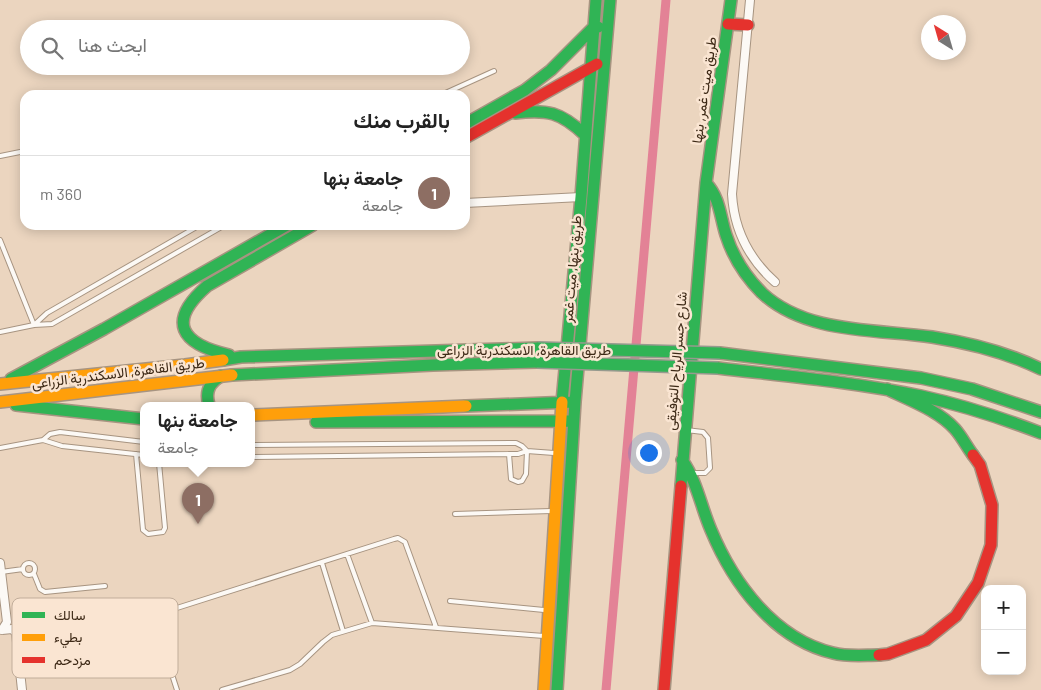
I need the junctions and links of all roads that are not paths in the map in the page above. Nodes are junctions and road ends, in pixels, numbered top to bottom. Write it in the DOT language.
graph roads {
  1 [pos="596,0"];
  2 [pos="610,0"];
  3 [pos="731,0"];
  4 [pos="750,0"];
  5 [pos="728,24"];
  6 [pos="748,24"];
  7 [pos="608,27"];
  8 [pos="594,28"];
  9 [pos="605,59"];
  10 [pos="590,68"];
  11 [pos="494,72"];
  12 [pos="452,90"];
  13 [pos="506,114"];
  14 [pos="470,121"];
  15 [pos="585,134"];
  16 [pos="470,135"];
  17 [pos="20,152"];
  18 [pos="0,156"];
  19 [pos="706,183"];
  20 [pos="581,197"];
  21 [pos="470,204"];
  22 [pos="191,230"];
  23 [pos="216,230"];
  24 [pos="278,230"];
  25 [pos="304,230"];
  26 [pos="0,240"];
  27 [pos="775,282"];
  28 [pos="53,310"];
  29 [pos="58,321"];
  30 [pos="34,325"];
  31 [pos="0,332"];
  32 [pos="241,357"];
  33 [pos="1041,368"];
  34 [pos="564,373"];
  35 [pos="221,376"];
  36 [pos="2,384"];
  37 [pos="887,389"];
  38 [pos="3,401"];
  39 [pos="209,402"];
  40 [pos="575,402"];
  41 [pos="561,403"];
  42 [pos="531,405"];
  43 [pos="1041,412"];
  44 [pos="255,415"];
  45 [pos="140,419"];
  46 [pos="560,420"];
  47 [pos="574,421"];
  48 [pos="255,422"];
  49 [pos="685,430"];
  50 [pos="1041,433"];
  51 [pos="43,440"];
  52 [pos="140,442"];
  53 [pos="255,445"];
  54 [pos="0,448"];
  55 [pos="527,451"];
  56 [pos="558,453"];
  57 [pos="136,454"];
  58 [pos="140,454"];
  59 [pos="509,454"];
  60 [pos="571,454"];
  61 [pos="255,457"];
  62 [pos="158,467"];
  63 [pos="686,474"];
  64 [pos="555,511"];
  65 [pos="454,514"];
  66 [pos="347,554"];
  67 [pos="322,563"];
  68 [pos="0,564"];
  69 [pos="23,569"];
  70 [pos="1,572"];
  71 [pos="34,574"];
  72 [pos="105,586"];
  73 [pos="450,601"];
  74 [pos="178,608"];
  75 [pos="550,610"];
  76 [pos="3,612"];
  77 [pos="372,623"];
  78 [pos="436,627"];
  79 [pos="1,631"];
  80 [pos="343,631"];
  81 [pos="548,637"];
  82 [pos="172,678"];
  83 [pos="176,690"];
  84 [pos="222,690"];
  85 [pos="544,690"];
  86 [pos="557,690"];
  87 [pos="664,690"];
  1 -- 8 [label="main road, طريق بنها, ميت غمر"];
  2 -- 7 [label="main road, طريق بنها, ميت غمر"];
  3 -- 5 [label="main road, طريق ميت غمر, بنها"];
  4 -- 6 [label="street"];
  5 -- 6 [label="main road"];
  5 -- 19 [label="main road, طريق ميت غمر, بنها"];
  6 -- 27 [label="street"];
  7 -- 8 [label="main road"];
  7 -- 9 [label="main road, طريق بنها, ميت غمر"];
  8 -- 10 [label="main road, طريق بنها, ميت غمر"];
  8 -- 14 [label="main road"];
  9 -- 10 [label="main road"];
  9 -- 40 [label="main road, طريق بنها, ميت غمر"];
  10 -- 13 [label="main road"];
  10 -- 15 [label="main road, طريق بنها, ميت غمر"];
  11 -- 12 [label="lane"];
  13 -- 15 [label="main road"];
  13 -- 16 [label="main road"];
  15 -- 20 [label="main road, طريق بنها, ميت غمر"];
  17 -- 18 [label="lane"];
  19 -- 33 [label="main road"];
  19 -- 49 [label="main road, شارع جسر الرياح التوفيقى"];
  20 -- 21 [label="street"];
  20 -- 34 [label="main road, طريق بنها, ميت غمر"];
  22 -- 28 [label="lane"];
  23 -- 29 [label="lane"];
  24 -- 36 [label="main road"];
  25 -- 32 [label="main road"];
  26 -- 30 [label="lane"];
  28 -- 29 [label="lane"];
  28 -- 30 [label="lane"];
  29 -- 30 [label="lane"];
  30 -- 31 [label="lane"];
  32 -- 36 [label="main road, طريق القاهرة, الاسكندرية الزراعى"];
  32 -- 43 [label="main road, طريق القاهرة, الاسكندرية الزراعى, bridge"];
  34 -- 41 [label="main road, طريق بنها, ميت غمر"];
  34 -- 42 [label="main road"];
  35 -- 37 [label="main road, طريق القاهرة, الاسكندرية الزراعى, bridge"];
  35 -- 38 [label="main road, طريق القاهرة, الاسكندرية الزراعى"];
  35 -- 39 [label="main road"];
  37 -- 50 [label="main road, طريق القاهرة, الاسكندرية الزراعى"];
  37 -- 63 [label="main road"];
  38 -- 45 [label="main road"];
  40 -- 41 [label="main road"];
  40 -- 47 [label="main road, طريق بنها, ميت غمر"];
  41 -- 42 [label="main road"];
  41 -- 46 [label="main road, طريق بنها, ميت غمر"];
  42 -- 44 [label="main road"];
  46 -- 47 [label="main road"];
  46 -- 48 [label="main road"];
  46 -- 56 [label="main road, طريق بنها, ميت غمر"];
  47 -- 60 [label="main road, طريق بنها, ميت غمر"];
  49 -- 63 [label="main road, شارع جسر الرياح التوفيقى"];
  49 -- 63 [label="lane"];
  51 -- 52 [label="lane"];
  51 -- 54 [label="lane"];
  51 -- 57 [label="lane"];
  53 -- 55 [label="lane"];
  55 -- 56 [label="lane"];
  55 -- 59 [label="lane"];
  55 -- 59 [label="lane"];
  56 -- 60 [label="lane"];
  56 -- 64 [label="main road, طريق بنها, ميت غمر"];
  57 -- 58 [label="lane"];
  57 -- 62 [label="lane"];
  59 -- 61 [label="lane"];
  60 -- 86 [label="main road, طريق بنها, ميت غمر"];
  63 -- 87 [label="main road"];
  64 -- 65 [label="lane"];
  64 -- 75 [label="main road, طريق بنها, ميت غمر"];
  66 -- 67 [label="lane"];
  66 -- 77 [label="lane"];
  66 -- 78 [label="lane"];
  67 -- 74 [label="lane"];
  67 -- 80 [label="lane"];
  68 -- 70 [label="street"];
  69 -- 70 [label="lane"];
  69 -- 71 [label="lane"];
  69 -- 71 [label="lane"];
  70 -- 76 [label="street"];
  71 -- 72 [label="lane"];
  73 -- 75 [label="lane"];
  75 -- 81 [label="main road, طريق بنها, ميت غمر"];
  76 -- 79 [label="street"];
  77 -- 78 [label="lane"];
  77 -- 80 [label="lane"];
  78 -- 81 [label="lane"];
  80 -- 84 [label="lane"];
  81 -- 85 [label="main road, طريق بنها, ميت غمر"];
  82 -- 83 [label="lane"];
}
